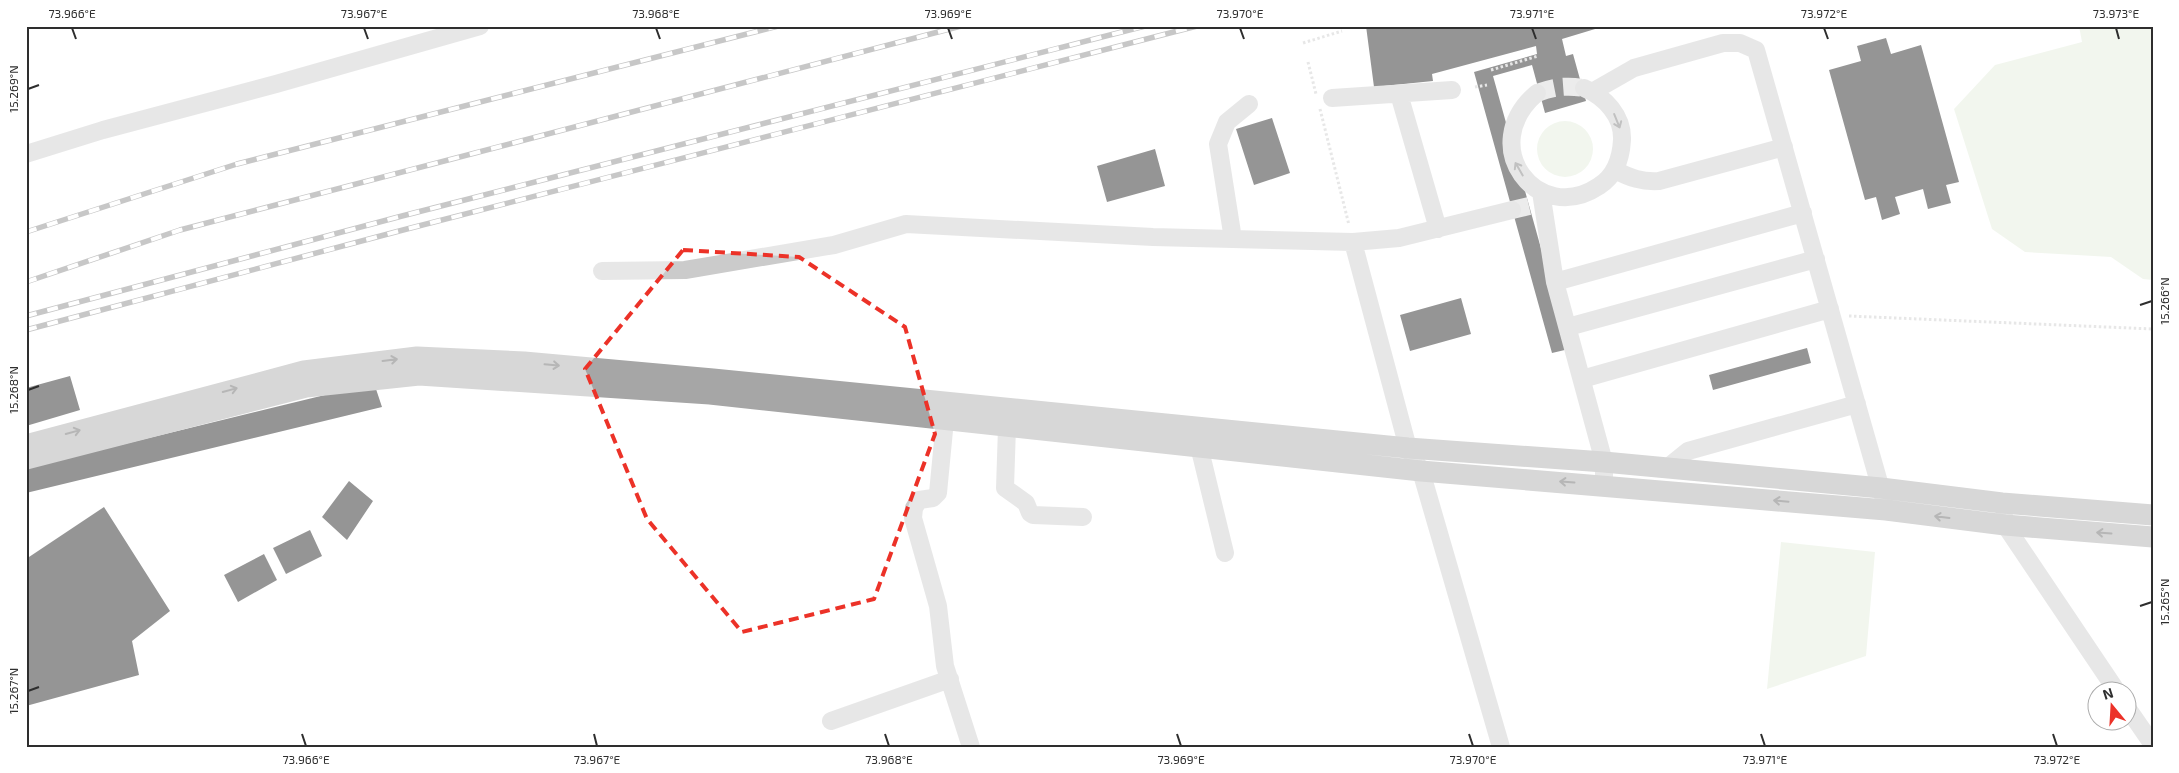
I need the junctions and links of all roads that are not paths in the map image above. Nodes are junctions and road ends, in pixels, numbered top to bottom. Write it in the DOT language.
graph roads {
  1 [pos="480,26"];
  2 [pos="1452,90"];
  3 [pos="1399,94"];
  4 [pos="1537,94"];
  5 [pos="1332,98"];
  6 [pos="1249,104"];
  7 [pos="1784,147"];
  8 [pos="26,154"];
  9 [pos="1615,170"];
  10 [pos="1541,192"];
  11 [pos="1803,213"];
  12 [pos="1438,229"];
  13 [pos="1234,239"];
  14 [pos="1353,242"];
  15 [pos="1816,258"];
  16 [pos="602,270"];
  17 [pos="1555,282"];
  18 [pos="1831,312"];
  19 [pos="1568,327"];
  20 [pos="1582,379"];
  21 [pos="1857,404"];
  22 [pos="945,420"];
  23 [pos="1007,426"];
  24 [pos="26,445"];
  25 [pos="1199,446"];
  26 [pos="1408,448"];
  27 [pos="1328,450"];
  28 [pos="26,460"];
  29 [pos="1604,462"];
  30 [pos="1667,468"];
  31 [pos="1421,470"];
  32 [pos="1604,485"];
  33 [pos="1881,488"];
  34 [pos="2002,503"];
  35 [pos="1886,510"];
  36 [pos="2153,515"];
  37 [pos="1083,517"];
  38 [pos="2005,525"];
  39 [pos="2153,537"];
  40 [pos="1224,554"];
  41 [pos="950,679"];
  42 [pos="2109,680"];
  43 [pos="2136,720"];
  44 [pos="831,721"];
  45 [pos="2153,745"];
  46 [pos="971,747"];
  47 [pos="1501,747"];
  1 -- 8 [label="street"];
  2 -- 3 [label="street"];
  3 -- 5 [label="street"];
  3 -- 12 [label="street"];
  10 -- 4 [label="street, one-way"];
  6 -- 13 [label="street"];
  7 -- 9 [label="street"];
  7 -- 9 [label="street, one-way"];
  7 -- 11 [label="street"];
  9 -- 10 [label="street"];
  10 -- 12 [label="street"];
  10 -- 17 [label="street"];
  11 -- 15 [label="street"];
  11 -- 17 [label="street"];
  12 -- 14 [label="street"];
  13 -- 14 [label="street"];
  13 -- 16 [label="street"];
  14 -- 26 [label="street"];
  15 -- 18 [label="street"];
  15 -- 19 [label="street"];
  17 -- 19 [label="street"];
  18 -- 20 [label="street"];
  18 -- 21 [label="street"];
  19 -- 20 [label="street"];
  20 -- 29 [label="street"];
  21 -- 30 [label="street"];
  21 -- 33 [label="street"];
  22 -- 23 [label="main road"];
  22 -- 28 [label="main road"];
  22 -- 41 [label="street"];
  23 -- 25 [label="main road"];
  23 -- 37 [label="street"];
  24 -- 27 [label="main road, one-way"];
  25 -- 27 [label="main road"];
  25 -- 40 [label="street"];
  26 -- 27 [label="main road"];
  26 -- 29 [label="main road"];
  26 -- 31 [label="street"];
  27 -- 31 [label="main road"];
  29 -- 30 [label="main road"];
  29 -- 32 [label="street"];
  30 -- 33 [label="main road"];
  32 -- 31 [label="main road, one-way"];
  31 -- 47 [label="street"];
  35 -- 32 [label="main road, one-way"];
  33 -- 34 [label="main road"];
  33 -- 35 [label="street"];
  34 -- 36 [label="main road"];
  34 -- 38 [label="street"];
  38 -- 35 [label="main road, one-way"];
  39 -- 38 [label="main road, one-way"];
  38 -- 42 [label="street"];
  41 -- 44 [label="street"];
  41 -- 46 [label="street"];
  43 -- 45 [label="street"];
}
